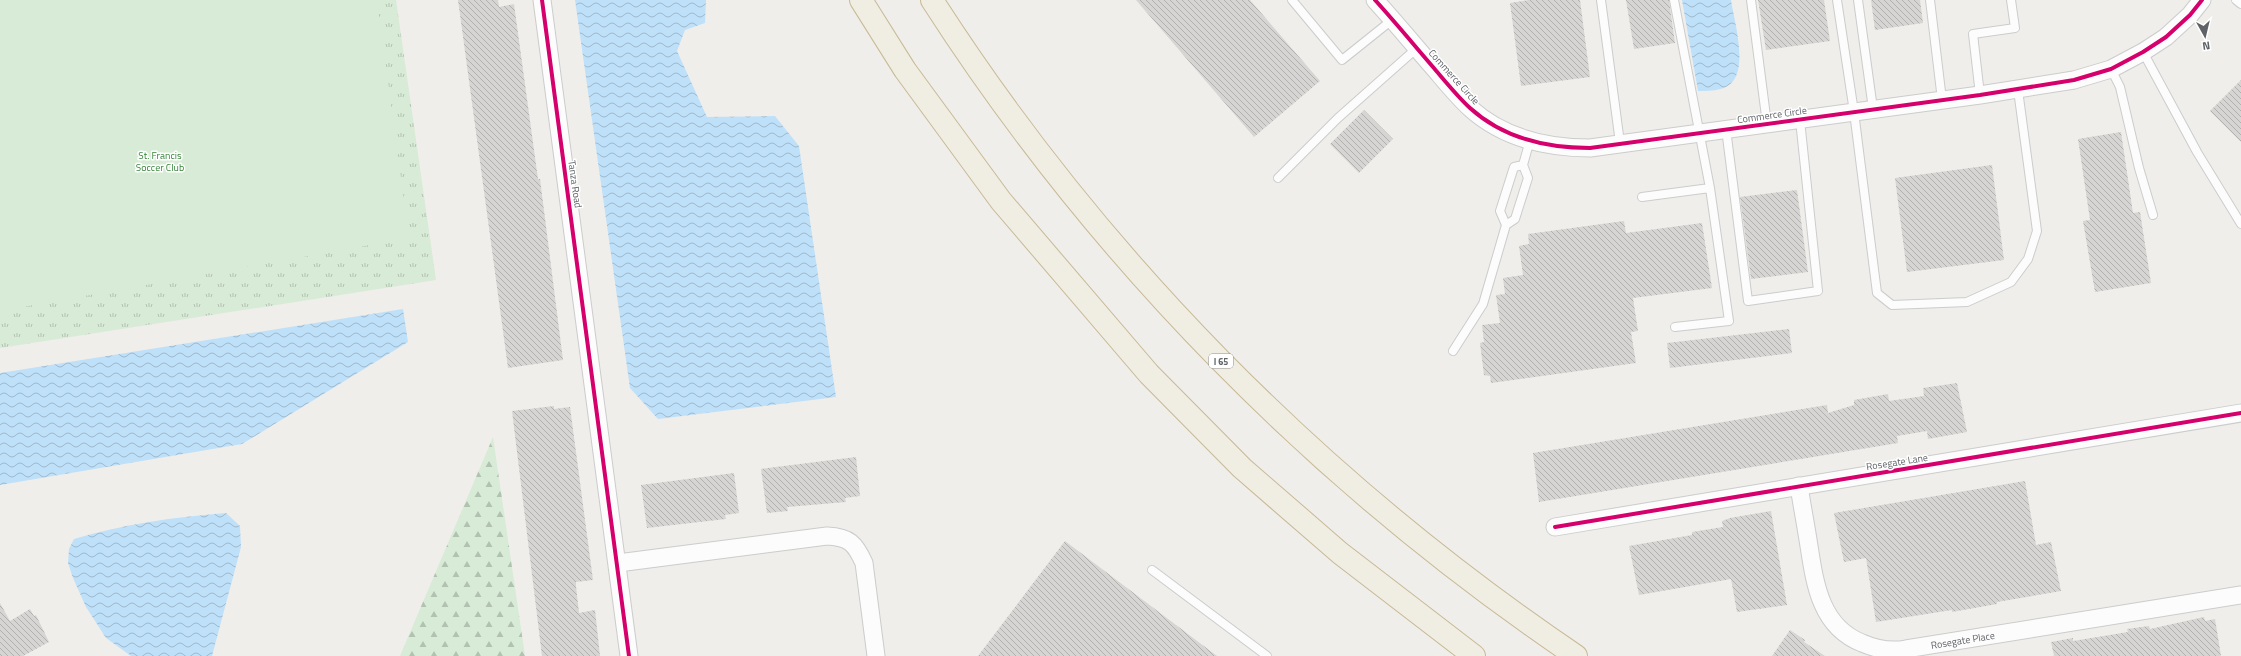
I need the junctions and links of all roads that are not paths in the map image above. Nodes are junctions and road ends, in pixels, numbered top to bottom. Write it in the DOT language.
graph roads {
  1 [pos="542,0"];
  2 [pos="861,0"];
  3 [pos="932,0"];
  4 [pos="1292,0"];
  5 [pos="1375,0"];
  6 [pos="1601,0"];
  7 [pos="1674,0"];
  8 [pos="1751,0"];
  9 [pos="1837,0"];
  10 [pos="1858,0"];
  11 [pos="1930,0"];
  12 [pos="2011,0"];
  13 [pos="2202,0"];
  14 [pos="2236,0"];
  15 [pos="2241,4"];
  16 [pos="1392,20"];
  17 [pos="1417,48"];
  18 [pos="2143,52"];
  19 [pos="2111,69"];
  20 [pos="2018,90"];
  21 [pos="1980,95"];
  22 [pos="1942,100"];
  23 [pos="1873,109"];
  24 [pos="1854,112"];
  25 [pos="1800,120"];
  26 [pos="1767,124"];
  27 [pos="1726,129"];
  28 [pos="1699,133"];
  29 [pos="1530,140"];
  30 [pos="1620,144"];
  31 [pos="1523,165"];
  32 [pos="1278,178"];
  33 [pos="1710,188"];
  34 [pos="1642,197"];
  35 [pos="2153,215"];
  36 [pos="2241,224"];
  37 [pos="1506,225"];
  38 [pos="1675,327"];
  39 [pos="1453,351"];
  40 [pos="2241,413"];
  41 [pos="1799,486"];
  42 [pos="1555,527"];
  43 [pos="618,563"];
  44 [pos="1152,570"];
  45 [pos="2241,595"];
  46 [pos="1923,652"];
  47 [pos="629,656"];
  48 [pos="876,656"];
  49 [pos="1267,656"];
  50 [pos="1474,656"];
  51 [pos="1576,656"];
  1 -- 43 [label="street, Tanza Road"];
  2 -- 50 [label="highway"];
  3 -- 51 [label="highway, I 65"];
  4 -- 16 [label="lane"];
  5 -- 16 [label="street, Commerce Circle"];
  6 -- 30 [label="lane"];
  7 -- 28 [label="lane"];
  8 -- 26 [label="lane"];
  9 -- 24 [label="lane"];
  10 -- 23 [label="lane"];
  11 -- 22 [label="lane"];
  12 -- 21 [label="lane"];
  13 -- 18 [label="street, Commerce Circle"];
  14 -- 15 [label="lane"];
  16 -- 17 [label="street, Commerce Circle"];
  17 -- 29 [label="street, Commerce Circle"];
  17 -- 32 [label="lane"];
  18 -- 19 [label="street, Commerce Circle"];
  18 -- 36 [label="lane"];
  19 -- 20 [label="street, Commerce Circle"];
  19 -- 35 [label="lane"];
  20 -- 21 [label="street, Commerce Circle"];
  20 -- 24 [label="lane"];
  21 -- 22 [label="street, Commerce Circle"];
  22 -- 23 [label="street, Commerce Circle"];
  23 -- 24 [label="street, Commerce Circle"];
  24 -- 25 [label="street, Commerce Circle"];
  25 -- 26 [label="street, Commerce Circle"];
  25 -- 27 [label="lane"];
  26 -- 27 [label="street, Commerce Circle"];
  27 -- 28 [label="street, Commerce Circle"];
  28 -- 30 [label="street, Commerce Circle"];
  28 -- 33 [label="lane"];
  29 -- 30 [label="street, Commerce Circle"];
  29 -- 31 [label="lane"];
  31 -- 37 [label="lane"];
  31 -- 37 [label="lane"];
  33 -- 34 [label="lane"];
  33 -- 38 [label="lane"];
  37 -- 39 [label="lane"];
  40 -- 41 [label="street, Rosegate Lane"];
  41 -- 42 [label="street, Rosegate Lane"];
  41 -- 46 [label="street, Rosegate Place"];
  43 -- 47 [label="street, Tanza Road"];
  43 -- 48 [label="street"];
  44 -- 49 [label="lane"];
  45 -- 46 [label="street, Rosegate Place"];
}
